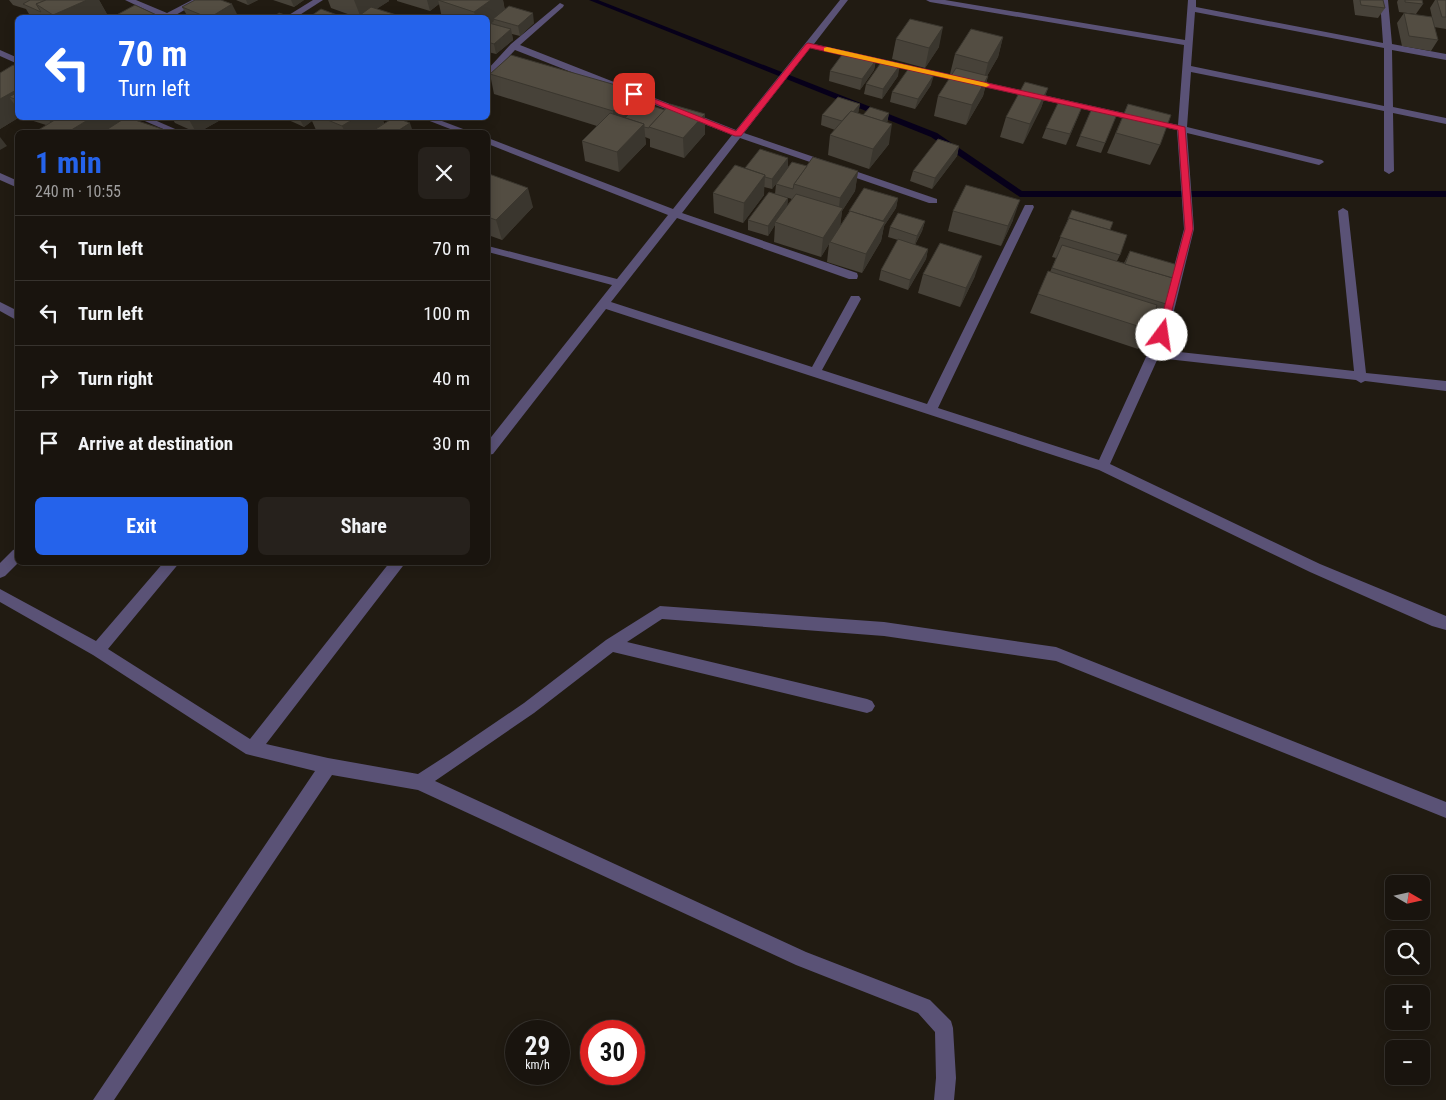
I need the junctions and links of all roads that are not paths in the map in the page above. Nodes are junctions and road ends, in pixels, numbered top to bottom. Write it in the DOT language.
graph roads {
  1 [pos="128,0"];
  2 [pos="198,0"];
  3 [pos="319,0"];
  4 [pos="466,0"];
  5 [pos="844,0"];
  6 [pos="930,0"];
  7 [pos="1384,0"];
  8 [pos="1192,4"];
  9 [pos="560,5"];
  10 [pos="164,15"];
  11 [pos="172,15"];
  12 [pos="293,15"];
  13 [pos="444,15"];
  14 [pos="1188,43"];
  15 [pos="808,45"];
  16 [pos="514,46"];
  17 [pos="1388,47"];
  18 [pos="0,54"];
  19 [pos="1446,57"];
  20 [pos="15,60"];
  21 [pos="1186,68"];
  22 [pos="490,72"];
  23 [pos="1389,109"];
  24 [pos="148,120"];
  25 [pos="443,120"];
  26 [pos="1446,121"];
  27 [pos="1182,129"];
  28 [pos="172,130"];
  29 [pos="433,130"];
  30 [pos="462,130"];
  31 [pos="738,134"];
  32 [pos="490,142"];
  33 [pos="1319,162"];
  34 [pos="1389,171"];
  35 [pos="0,176"];
  36 [pos="15,184"];
  37 [pos="933,200"];
  38 [pos="1029,207"];
  39 [pos="1342,211"];
  40 [pos="674,214"];
  41 [pos="490,250"];
  42 [pos="853,276"];
  43 [pos="619,283"];
  44 [pos="855,299"];
  45 [pos="603,304"];
  46 [pos="0,306"];
  47 [pos="15,315"];
  48 [pos="1154,353"];
  49 [pos="815,372"];
  50 [pos="1361,378"];
  51 [pos="1446,386"];
  52 [pos="931,409"];
  53 [pos="490,447"];
  54 [pos="1104,466"];
  55 [pos="15,557"];
  56 [pos="170,565"];
  57 [pos="397,565"];
  58 [pos="0,572"];
  59 [pos="0,595"];
  60 [pos="1446,623"];
  61 [pos="611,645"];
  62 [pos="98,650"];
  63 [pos="867,706"];
  64 [pos="252,748"];
  65 [pos="328,766"];
  66 [pos="419,782"];
  67 [pos="1446,810"];
  68 [pos="103,1100"];
  69 [pos="944,1100"];
  1 -- 10 [label="street"];
  2 -- 11 [label="street"];
  3 -- 12 [label="street"];
  4 -- 13 [label="street"];
  5 -- 15 [label="street"];
  6 -- 14 [label="street"];
  7 -- 17 [label="street"];
  8 -- 14 [label="street"];
  8 -- 17 [label="street"];
  9 -- 16 [label="street"];
  14 -- 21 [label="street"];
  15 -- 27 [label="street"];
  15 -- 31 [label="street"];
  16 -- 22 [label="street"];
  16 -- 31 [label="street"];
  17 -- 19 [label="street"];
  17 -- 23 [label="street"];
  18 -- 20 [label="street"];
  21 -- 23 [label="street"];
  21 -- 27 [label="street"];
  23 -- 26 [label="street"];
  23 -- 34 [label="street"];
  24 -- 28 [label="street"];
  25 -- 29 [label="street"];
  25 -- 30 [label="street"];
  27 -- 33 [label="street"];
  27 -- 48 [label="street"];
  31 -- 37 [label="street"];
  31 -- 40 [label="street"];
  32 -- 40 [label="street"];
  35 -- 36 [label="street"];
  38 -- 52 [label="street"];
  39 -- 50 [label="street"];
  40 -- 42 [label="street"];
  40 -- 43 [label="street"];
  41 -- 43 [label="street"];
  43 -- 45 [label="street"];
  44 -- 49 [label="street"];
  45 -- 49 [label="street"];
  45 -- 53 [label="street"];
  46 -- 47 [label="street"];
  48 -- 50 [label="street"];
  48 -- 54 [label="street"];
  49 -- 52 [label="street"];
  50 -- 51 [label="street"];
  52 -- 54 [label="street"];
  54 -- 60 [label="street"];
  55 -- 58 [label="street"];
  56 -- 62 [label="street"];
  57 -- 64 [label="street"];
  59 -- 62 [label="street"];
  61 -- 63 [label="street"];
  61 -- 66 [label="street"];
  61 -- 67 [label="street"];
  62 -- 64 [label="street"];
  64 -- 65 [label="street"];
  65 -- 66 [label="street"];
  65 -- 68 [label="street"];
  66 -- 69 [label="street"];
}
